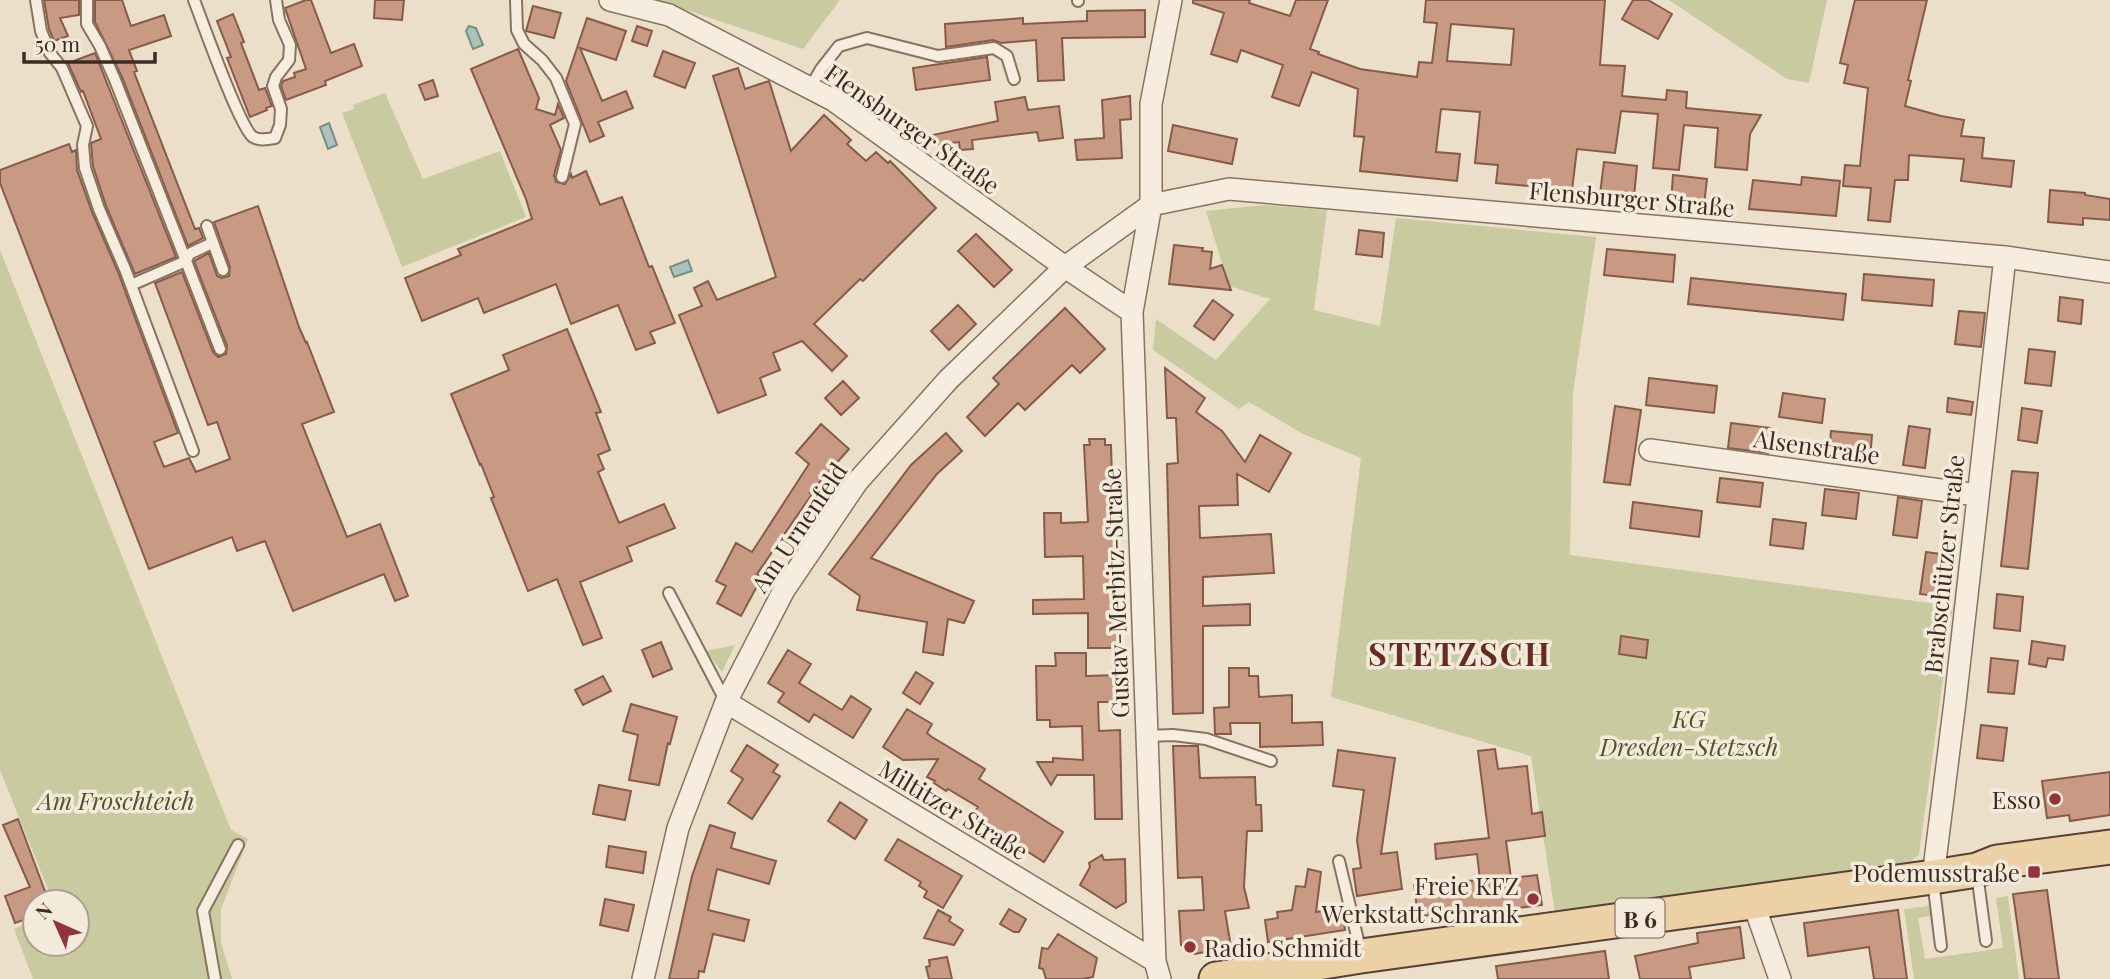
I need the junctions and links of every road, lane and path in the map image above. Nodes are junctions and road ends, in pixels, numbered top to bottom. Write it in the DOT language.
graph roads {
  1 [pos="36,0"];
  2 [pos="87,0"];
  3 [pos="194,0"];
  4 [pos="276,0"];
  5 [pos="516,0"];
  6 [pos="610,0"];
  7 [pos="1171,0"];
  8 [pos="1014,79"];
  9 [pos="810,88"];
  10 [pos="562,177"];
  11 [pos="1151,205"];
  12 [pos="207,226"];
  13 [pos="212,243"];
  14 [pos="2005,257"];
  15 [pos="186,261"];
  16 [pos="1065,267"];
  17 [pos="223,270"];
  18 [pos="2110,272"];
  19 [pos="131,285"];
  20 [pos="1132,312"];
  21 [pos="220,349"];
  22 [pos="1650,450"];
  23 [pos="193,451"];
  24 [pos="1977,495"];
  25 [pos="669,593"];
  26 [pos="726,702"];
  27 [pos="1147,736"];
  28 [pos="1271,761"];
  29 [pos="238,845"];
  30 [pos="2110,847"];
  31 [pos="1339,861"];
  32 [pos="1977,870"];
  33 [pos="1933,877"];
  34 [pos="1754,902"];
  35 [pos="1986,941"];
  36 [pos="1941,946"];
  37 [pos="1362,956"];
  38 [pos="1158,970"];
  39 [pos="215,979"];
  40 [pos="643,979"];
  41 [pos="1216,979"];
  42 [pos="1780,979"];
  1 -- 19 [label="lane"];
  2 -- 15 [label="lane"];
  3 -- 4 [label="lane"];
  5 -- 10 [label="lane"];
  6 -- 9 [label="street, Flensburger Straße"];
  7 -- 11 [label="street, Gustav-Merbitz-Straße"];
  8 -- 9 [label="lane"];
  9 -- 16 [label="street, Flensburger Straße"];
  11 -- 14 [label="street, Flensburger Straße"];
  11 -- 16 [label="street, Am Urnenfeld"];
  11 -- 20 [label="street, Gustav-Merbitz-Straße"];
  12 -- 13 [label="lane"];
  13 -- 15 [label="lane"];
  13 -- 17 [label="lane"];
  14 -- 18 [label="street, Flensburger Straße"];
  14 -- 24 [label="street, Brabschützer Straße"];
  15 -- 19 [label="lane"];
  15 -- 21 [label="lane"];
  16 -- 20 [label="street, Flensburger Straße"];
  16 -- 26 [label="street, Am Urnenfeld"];
  19 -- 23 [label="lane"];
  20 -- 27 [label="street, Gustav-Merbitz-Straße"];
  22 -- 24 [label="street, Alsenstraße"];
  24 -- 33 [label="street, Brabschützer Straße"];
  25 -- 26 [label="lane"];
  26 -- 38 [label="street, Miltitzer Straße"];
  26 -- 40 [label="street, Am Urnenfeld"];
  27 -- 28 [label="lane"];
  27 -- 38 [label="street, Gustav-Merbitz-Straße"];
  29 -- 39 [label="lane"];
  30 -- 32 [label="main road, B 6"];
  31 -- 37 [label="lane"];
  32 -- 33 [label="main road, B 6"];
  32 -- 35 [label="lane"];
  33 -- 34 [label="main road, B 6"];
  33 -- 36 [label="lane"];
  34 -- 37 [label="main road, B 6"];
  34 -- 42 [label="street"];
  37 -- 41 [label="main road, B 6"];
}
